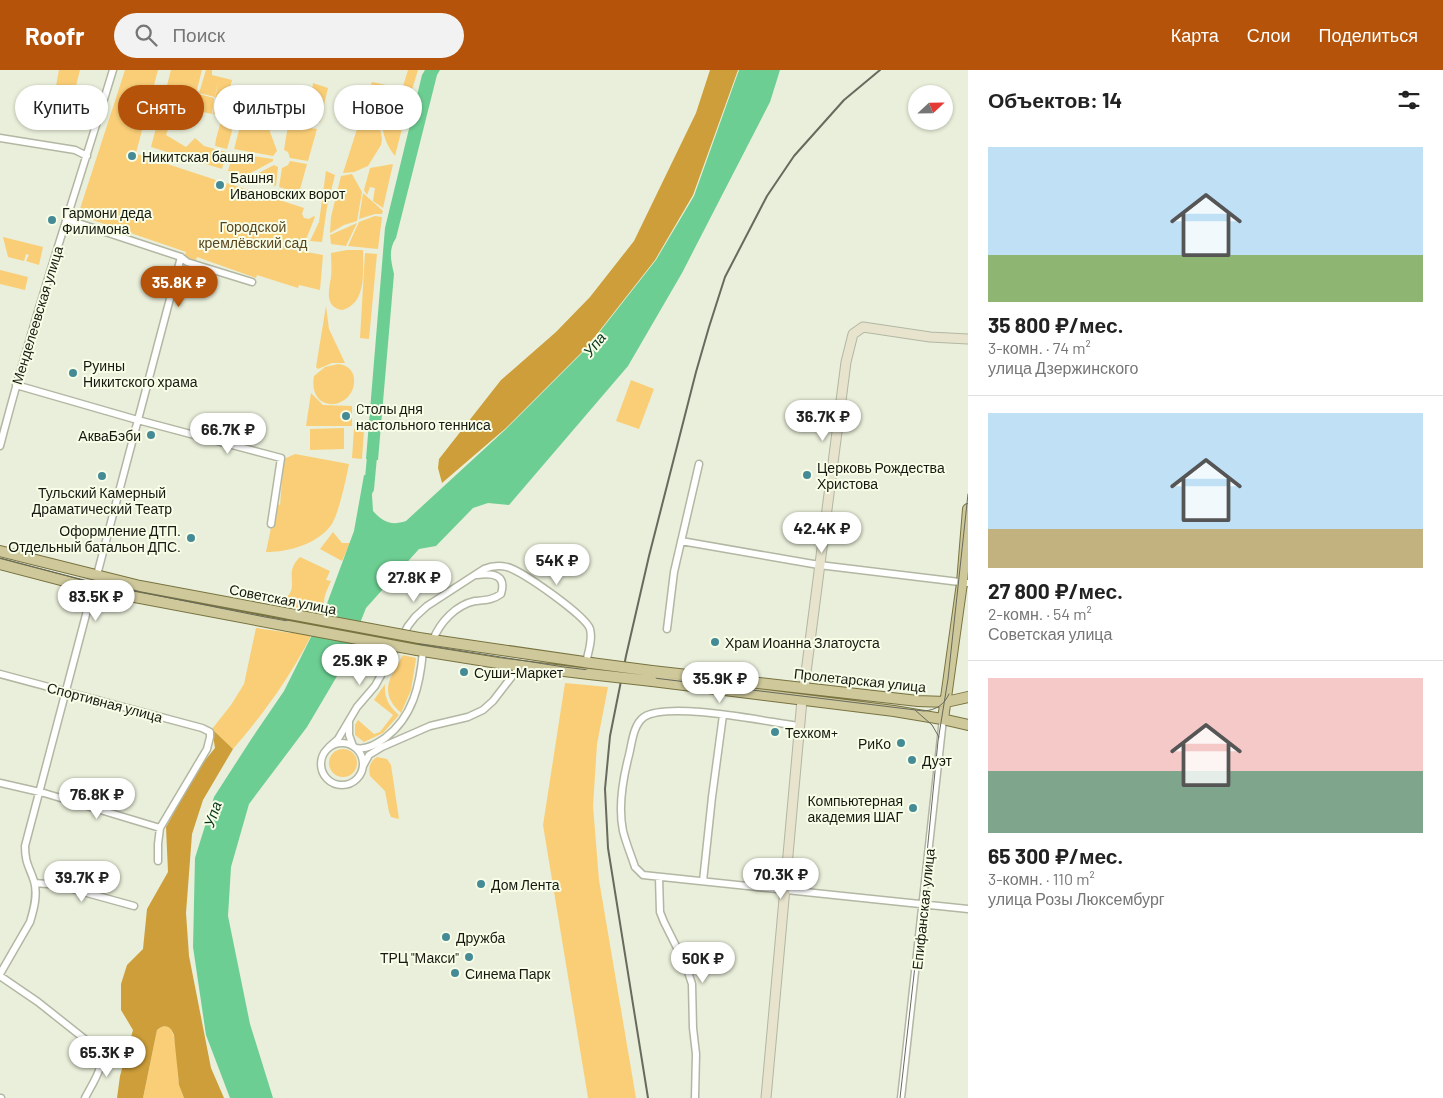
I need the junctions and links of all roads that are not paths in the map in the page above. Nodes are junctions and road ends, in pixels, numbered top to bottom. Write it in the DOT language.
graph roads {
  1 [pos="113,70"];
  2 [pos="0,138"];
  3 [pos="87,156"];
  4 [pos="66,219"];
  5 [pos="181,257"];
  6 [pos="252,282"];
  7 [pos="968,339"];
  8 [pos="16,385"];
  9 [pos="7,417"];
  10 [pos="137,420"];
  11 [pos="0,423"];
  12 [pos="0,446"];
  13 [pos="699,464"];
  14 [pos="968,509"];
  15 [pos="271,524"];
  16 [pos="681,541"];
  17 [pos="0,551"];
  18 [pos="0,564"];
  19 [pos="819,565"];
  20 [pos="475,575"];
  21 [pos="96,576"];
  22 [pos="965,583"];
  23 [pos="93,588"];
  24 [pos="667,629"];
  25 [pos="433,640"];
  26 [pos="420,651"];
  27 [pos="589,663"];
  28 [pos="520,666"];
  29 [pos="0,674"];
  30 [pos="652,676"];
  31 [pos="804,688"];
  32 [pos="66,692"];
  33 [pos="968,697"];
  34 [pos="802,700"];
  35 [pos="946,702"];
  36 [pos="723,715"];
  37 [pos="350,718"];
  38 [pos="944,720"];
  39 [pos="968,725"];
  40 [pos="799,726"];
  41 [pos="329,747"];
  42 [pos="354,747"];
  43 [pos="362,766"];
  44 [pos="0,783"];
  45 [pos="40,792"];
  46 [pos="160,828"];
  47 [pos="158,861"];
  48 [pos="659,877"];
  49 [pos="703,881"];
  50 [pos="34,883"];
  51 [pos="784,889"];
  52 [pos="924,904"];
  53 [pos="134,906"];
  54 [pos="968,909"];
  55 [pos="0,975"];
  56 [pos="85,1098"];
  57 [pos="695,1098"];
  58 [pos="766,1098"];
  59 [pos="901,1098"];
  1 -- 3 [label="street, Менделеевская улица"];
  2 -- 3 [label="street"];
  3 -- 4 [label="street, Менделеевская улица"];
  4 -- 5 [label="street"];
  4 -- 8 [label="street, Менделеевская улица"];
  5 -- 6 [label="street"];
  5 -- 10 [label="street"];
  7 -- 19 [label="street"];
  8 -- 9 [label="street, Менделеевская улица"];
  8 -- 10 [label="street"];
  9 -- 11 [label="street"];
  9 -- 12 [label="street, Менделеевская улица"];
  10 -- 15 [label="street"];
  10 -- 21 [label="street"];
  13 -- 16 [label="street"];
  14 -- 22 [label="main road"];
  16 -- 19 [label="street"];
  16 -- 24 [label="street"];
  17 -- 21 [label="main road, Советская улица"];
  18 -- 23 [label="main road, Советская улица"];
  19 -- 22 [label="street"];
  19 -- 31 [label="street"];
  20 -- 25 [label="street"];
  20 -- 27 [label="street"];
  20 -- 37 [label="street"];
  21 -- 23 [label="main road"];
  21 -- 25 [label="main road, Советская улица, bridge"];
  22 -- 35 [label="main road"];
  23 -- 26 [label="main road, Советская улица, bridge"];
  23 -- 32 [label="street"];
  25 -- 27 [label="main road, Советская улица"];
  26 -- 28 [label="main road, Советская улица"];
  26 -- 42 [label="street"];
  27 -- 30 [label="main road, Советская улица, bridge"];
  28 -- 30 [label="main road, Советская улица, bridge"];
  28 -- 43 [label="street"];
  29 -- 32 [label="street, Спортивная улица"];
  30 -- 31 [label="main road, Пролетарская улица"];
  30 -- 34 [label="main road, Пролетарская улица"];
  31 -- 34 [label="main road"];
  31 -- 35 [label="main road, Пролетарская улица"];
  32 -- 45 [label="street"];
  32 -- 46 [label="street, Спортивная улица"];
  33 -- 35 [label="main road, Пролетарская улица"];
  34 -- 38 [label="main road, Пролетарская улица"];
  34 -- 40 [label="street"];
  35 -- 38 [label="main road"];
  36 -- 40 [label="street"];
  36 -- 48 [label="street"];
  36 -- 49 [label="street"];
  37 -- 41 [label="street"];
  37 -- 42 [label="street"];
  38 -- 39 [label="main road, Пролетарская улица"];
  38 -- 52 [label="street, Епифанская улица"];
  40 -- 51 [label="street"];
  41 -- 42 [label="street"];
  41 -- 43 [label="street"];
  42 -- 43 [label="street"];
  44 -- 45 [label="street"];
  45 -- 46 [label="street"];
  45 -- 50 [label="street"];
  46 -- 47 [label="street"];
  48 -- 49 [label="street"];
  48 -- 57 [label="street"];
  49 -- 51 [label="street"];
  50 -- 53 [label="street"];
  50 -- 55 [label="street"];
  51 -- 52 [label="street"];
  51 -- 58 [label="street"];
  52 -- 54 [label="street"];
  52 -- 59 [label="street, Епифанская улица"];
  55 -- 56 [label="street"];
}
